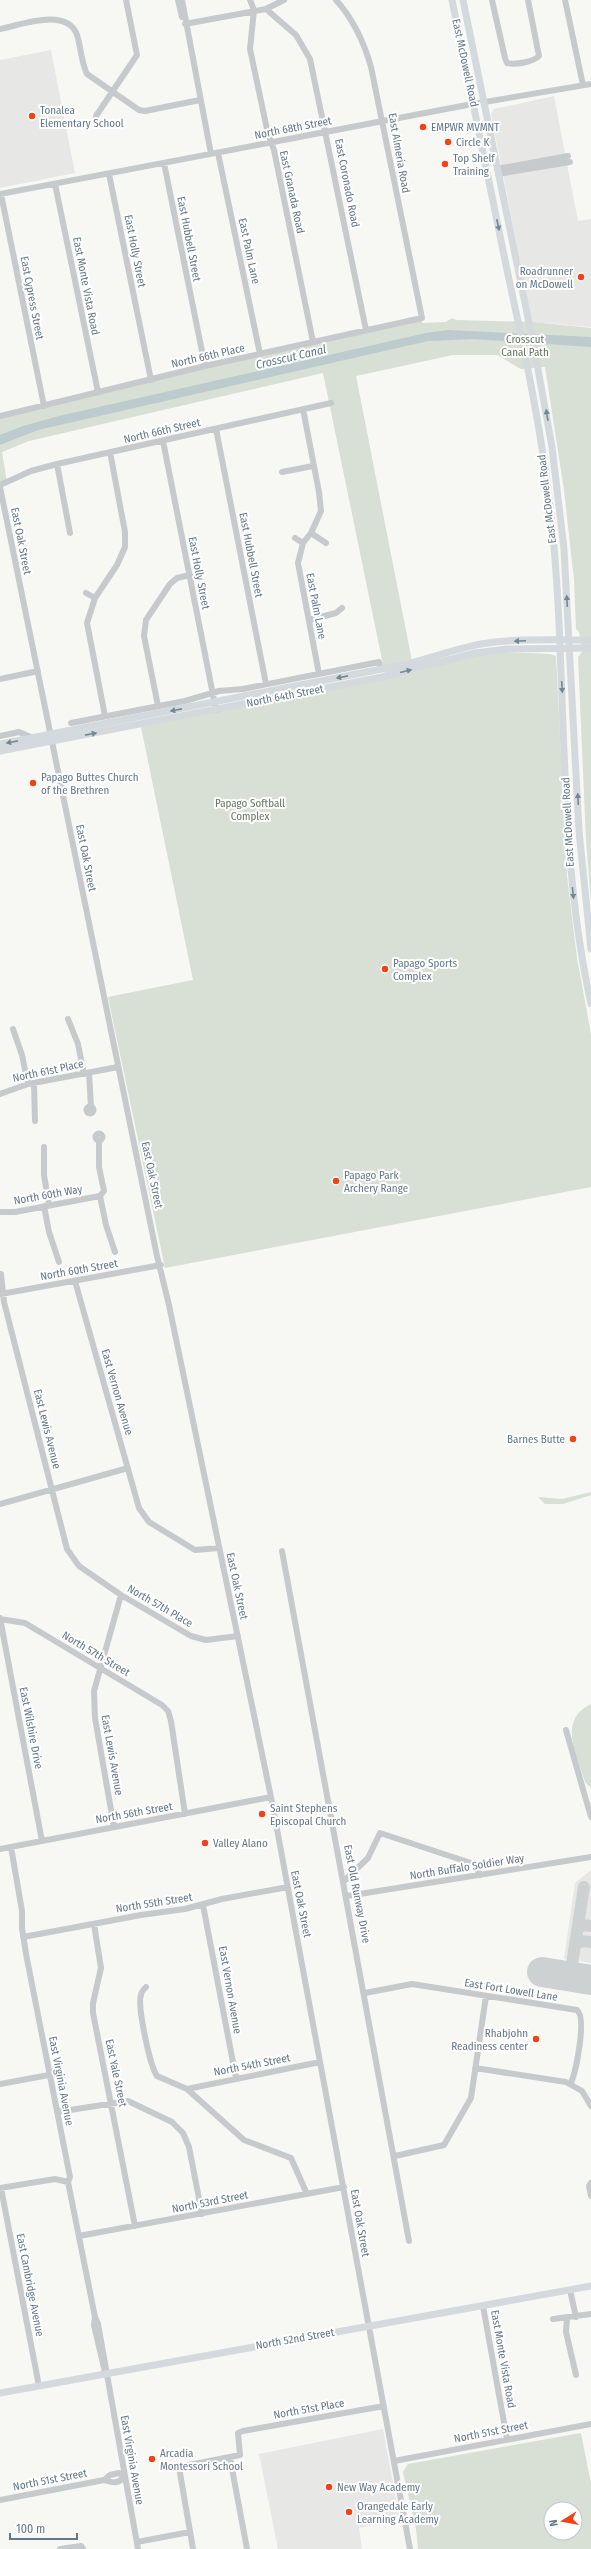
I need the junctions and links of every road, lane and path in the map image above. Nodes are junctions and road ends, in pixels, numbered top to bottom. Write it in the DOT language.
graph roads {
  1 [pos="126,0"];
  2 [pos="178,0"];
  3 [pos="182,0"];
  4 [pos="250,0"];
  5 [pos="284,0"];
  6 [pos="336,0"];
  7 [pos="452,0"];
  8 [pos="492,0"];
  9 [pos="528,0"];
  10 [pos="564,0"];
  11 [pos="463,3"];
  12 [pos="266,9"];
  13 [pos="454,9"];
  14 [pos="254,10"];
  15 [pos="185,24"];
  16 [pos="0,29"];
  17 [pos="591,84"];
  18 [pos="583,85"];
  19 [pos="113,92"];
  20 [pos="200,100"];
  21 [pos="484,102"];
  22 [pos="474,104"];
  23 [pos="96,116"];
  24 [pos="382,121"];
  25 [pos="327,132"];
  26 [pos="271,143"];
  27 [pos="215,153"];
  28 [pos="569,159"];
  29 [pos="164,163"];
  30 [pos="498,171"];
  31 [pos="109,174"];
  32 [pos="55,184"];
  33 [pos="501,185"];
  34 [pos="490,187"];
  35 [pos="0,194"];
  36 [pos="422,318"];
  37 [pos="366,330"];
  38 [pos="313,342"];
  39 [pos="260,354"];
  40 [pos="205,366"];
  41 [pos="151,380"];
  42 [pos="98,392"];
  43 [pos="331,403"];
  44 [pos="44,406"];
  45 [pos="303,409"];
  46 [pos="0,416"];
  47 [pos="216,429"];
  48 [pos="551,437"];
  49 [pos="163,441"];
  50 [pos="110,452"];
  51 [pos="57,464"];
  52 [pos="313,466"];
  53 [pos="282,472"];
  54 [pos="546,482"];
  55 [pos="0,486"];
  56 [pos="562,530"];
  57 [pos="70,533"];
  58 [pos="311,533"];
  59 [pos="295,538"];
  60 [pos="303,543"];
  61 [pos="326,543"];
  62 [pos="190,575"];
  63 [pos="86,593"];
  64 [pos="95,598"];
  65 [pos="342,608"];
  66 [pos="309,620"];
  67 [pos="559,640"];
  68 [pos="570,640"];
  69 [pos="591,640"];
  70 [pos="570,648"];
  71 [pos="591,648"];
  72 [pos="560,649"];
  73 [pos="456,653"];
  74 [pos="381,669"];
  75 [pos="38,671"];
  76 [pos="319,674"];
  77 [pos="0,679"];
  78 [pos="266,684"];
  79 [pos="212,693"];
  80 [pos="158,706"];
  81 [pos="215,706"];
  82 [pos="105,716"];
  83 [pos="71,723"];
  84 [pos="0,736"];
  85 [pos="33,738"];
  86 [pos="52,738"];
  87 [pos="0,744"];
  88 [pos="0,751"];
  89 [pos="591,949"];
  90 [pos="591,1004"];
  91 [pos="68,1018"];
  92 [pos="13,1029"];
  93 [pos="118,1067"];
  94 [pos="87,1073"];
  95 [pos="31,1083"];
  96 [pos="0,1094"];
  97 [pos="91,1107"];
  98 [pos="35,1121"];
  99 [pos="99,1141"];
  100 [pos="44,1147"];
  101 [pos="100,1196"];
  102 [pos="47,1206"];
  103 [pos="0,1212"];
  104 [pos="116,1252"];
  105 [pos="59,1262"];
  106 [pos="161,1265"];
  107 [pos="0,1272"];
  108 [pos="74,1281"];
  109 [pos="2,1294"];
  110 [pos="128,1468"];
  111 [pos="52,1489"];
  112 [pos="0,1504"];
  113 [pos="219,1548"];
  114 [pos="282,1550"];
  115 [pos="79,1566"];
  116 [pos="121,1594"];
  117 [pos="0,1619"];
  118 [pos="238,1636"];
  119 [pos="100,1669"];
  120 [pos="566,1730"];
  121 [pos="271,1797"];
  122 [pos="185,1814"];
  123 [pos="591,1817"];
  124 [pos="114,1827"];
  125 [pos="42,1841"];
  126 [pos="11,1847"];
  127 [pos="0,1849"];
  128 [pos="591,1857"];
  129 [pos="480,1875"];
  130 [pos="344,1881"];
  131 [pos="288,1887"];
  132 [pos="347,1896"];
  133 [pos="202,1905"];
  134 [pos="94,1924"];
  135 [pos="23,1937"];
  136 [pos="146,1987"];
  137 [pos="365,1993"];
  138 [pos="486,1996"];
  139 [pos="320,2062"];
  140 [pos="475,2068"];
  141 [pos="49,2075"];
  142 [pos="236,2078"];
  143 [pos="571,2083"];
  144 [pos="0,2084"];
  145 [pos="187,2089"];
  146 [pos="111,2102"];
  147 [pos="591,2106"];
  148 [pos="57,2112"];
  149 [pos="395,2156"];
  150 [pos="68,2182"];
  151 [pos="591,2183"];
  152 [pos="344,2187"];
  153 [pos="1,2188"];
  154 [pos="307,2194"];
  155 [pos="591,2196"];
  156 [pos="202,2214"];
  157 [pos="135,2226"];
  158 [pos="79,2236"];
  159 [pos="409,2241"];
  160 [pos="591,2286"];
  161 [pos="570,2290"];
  162 [pos="483,2306"];
  163 [pos="591,2314"];
  164 [pos="576,2317"];
  165 [pos="567,2319"];
  166 [pos="553,2320"];
  167 [pos="369,2325"];
  168 [pos="106,2374"];
  169 [pos="576,2375"];
  170 [pos="39,2386"];
  171 [pos="0,2393"];
  172 [pos="384,2406"];
  173 [pos="591,2424"];
  174 [pos="507,2439"];
  175 [pos="230,2458"];
  176 [pos="394,2462"];
  177 [pos="124,2477"];
  178 [pos="0,2500"];
  179 [pos="190,2532"];
  180 [pos="137,2542"];
  181 [pos="82,2548"];
  182 [pos="60,2549"];
  183 [pos="138,2549"];
  184 [pos="193,2549"];
  185 [pos="247,2549"];
  186 [pos="410,2549"];
  1 -- 19 [label="street"];
  2 -- 15 [label="street, East Palm Lane"];
  3 -- 15 [label="street, East Palm Lane"];
  4 -- 14 [label="street, East Granada Road"];
  5 -- 12 [label="street"];
  6 -- 24 [label="street, East Almeria Road"];
  7 -- 13 [label="main road, East McDowell Road"];
  8 -- 9 [label="street"];
  10 -- 18 [label="street"];
  11 -- 13 [label="main road"];
  11 -- 21 [label="main road, East McDowell Road"];
  12 -- 14 [label="street"];
  12 -- 25 [label="street, East Coronado Road"];
  13 -- 22 [label="main road, East McDowell Road"];
  14 -- 15 [label="street"];
  14 -- 26 [label="street, East Granada Road"];
  15 -- 20 [label="street, East Palm Lane"];
  16 -- 19 [label="street"];
  17 -- 18 [label="street, North 68th Street"];
  18 -- 21 [label="street, North 68th Street"];
  19 -- 20 [label="street"];
  19 -- 23 [label="street"];
  20 -- 27 [label="street, East Palm Lane"];
  21 -- 22 [label="street, North 68th Street"];
  21 -- 30 [label="main road, East McDowell Road"];
  22 -- 24 [label="street, North 68th Street"];
  22 -- 34 [label="main road, East McDowell Road"];
  24 -- 25 [label="street, North 68th Street"];
  24 -- 36 [label="street, East Almeria Road"];
  25 -- 26 [label="street, North 68th Street"];
  25 -- 37 [label="street, East Coronado Road"];
  26 -- 27 [label="street, North 68th Street"];
  26 -- 38 [label="street, East Granada Road"];
  27 -- 29 [label="street, North 68th Street"];
  27 -- 39 [label="street, East Palm Lane"];
  28 -- 30 [label="street"];
  29 -- 31 [label="street, North 68th Street"];
  29 -- 40 [label="street, East Hubbell Street"];
  30 -- 33 [label="main road, East McDowell Road"];
  31 -- 32 [label="street, North 68th Street"];
  31 -- 41 [label="street, East Holly Street"];
  32 -- 35 [label="street, North 68th Street"];
  32 -- 42 [label="street, East Monte Vista Road"];
  33 -- 34 [label="main road"];
  48 -- 33 [label="main road, East McDowell Road, one-way"];
  34 -- 54 [label="main road, East McDowell Road, one-way"];
  35 -- 44 [label="street, East Cypress Street"];
  36 -- 37 [label="street, North 66th Place"];
  37 -- 38 [label="street, North 66th Place"];
  38 -- 39 [label="street, North 66th Place"];
  39 -- 40 [label="street, North 66th Place"];
  40 -- 41 [label="street, North 66th Place"];
  41 -- 42 [label="street, North 66th Place"];
  42 -- 44 [label="street, North 66th Place"];
  43 -- 45 [label="street, North 66th Street"];
  44 -- 46 [label="street, North 66th Place"];
  45 -- 47 [label="street, North 66th Street"];
  45 -- 52 [label="street, East Palm Lane"];
  47 -- 49 [label="street, North 66th Street"];
  47 -- 78 [label="street, East Hubbell Street"];
  48 -- 54 [label="main road"];
  48 -- 56 [label="main road, East McDowell Road"];
  49 -- 50 [label="street, North 66th Street"];
  49 -- 62 [label="street, East Holly Street"];
  50 -- 51 [label="street, North 66th Street"];
  50 -- 64 [label="street"];
  51 -- 55 [label="street, North 66th Street"];
  51 -- 57 [label="street"];
  52 -- 53 [label="street"];
  52 -- 58 [label="street, East Palm Lane"];
  54 -- 56 [label="main road"];
  54 -- 67 [label="main road, East McDowell Road"];
  55 -- 75 [label="street, East Oak Street"];
  68 -- 56 [label="main road, East McDowell Road, one-way"];
  58 -- 60 [label="street, East Palm Lane"];
  58 -- 61 [label="street"];
  59 -- 60 [label="street"];
  60 -- 66 [label="street, East Palm Lane"];
  62 -- 79 [label="street, East Holly Street"];
  62 -- 80 [label="street"];
  63 -- 64 [label="street"];
  64 -- 82 [label="street"];
  65 -- 66 [label="street"];
  66 -- 76 [label="street, East Palm Lane"];
  67 -- 68 [label="main road, North 64th Street"];
  67 -- 72 [label="main road, East McDowell Road"];
  67 -- 73 [label="main road, North 64th Street, one-way"];
  68 -- 69 [label="main road, North 64th Street"];
  68 -- 70 [label="main road, East McDowell Road"];
  70 -- 71 [label="main road, North 64th Street"];
  70 -- 72 [label="main road, North 64th Street"];
  89 -- 70 [label="main road, East McDowell Road, one-way"];
  72 -- 73 [label="main road, North 64th Street"];
  72 -- 90 [label="main road, East McDowell Road, one-way"];
  73 -- 74 [label="main road, North 64th Street"];
  81 -- 73 [label="main road, North 64th Street, one-way"];
  74 -- 76 [label="street, North 64th Street"];
  74 -- 81 [label="main road, North 64th Street, one-way"];
  75 -- 77 [label="street"];
  75 -- 86 [label="street, East Oak Street"];
  76 -- 78 [label="street, North 64th Street"];
  78 -- 79 [label="street, North 64th Street"];
  79 -- 80 [label="street, North 64th Street"];
  79 -- 81 [label="street, East Holly Street"];
  80 -- 82 [label="street, North 64th Street"];
  81 -- 86 [label="main road, North 64th Street"];
  82 -- 83 [label="street, North 64th Street"];
  84 -- 85 [label="street, North 64th Street"];
  85 -- 86 [label="main road, North 64th Street"];
  85 -- 87 [label="main road, North 64th Street, one-way"];
  86 -- 88 [label="main road, North 64th Street"];
  86 -- 93 [label="street, East Oak Street"];
  91 -- 94 [label="street"];
  92 -- 95 [label="street"];
  93 -- 94 [label="street, North 61st Place"];
  93 -- 106 [label="street, East Oak Street"];
  94 -- 95 [label="street, North 61st Place"];
  94 -- 97 [label="street"];
  95 -- 96 [label="street, North 61st Place"];
  95 -- 98 [label="street"];
  99 -- 101 [label="street"];
  100 -- 102 [label="street"];
  101 -- 102 [label="street, North 60th Way"];
  101 -- 104 [label="street"];
  102 -- 103 [label="street, North 60th Way"];
  102 -- 105 [label="street"];
  106 -- 108 [label="street, North 60th Street"];
  106 -- 113 [label="street, East Oak Street"];
  107 -- 109 [label="street, East Lewis Avenue"];
  108 -- 109 [label="street, North 60th Street"];
  108 -- 110 [label="street, East Vernon Avenue"];
  109 -- 111 [label="street, East Lewis Avenue"];
  110 -- 111 [label="street"];
  110 -- 113 [label="street, East Vernon Avenue"];
  111 -- 112 [label="street"];
  111 -- 115 [label="street, East Lewis Avenue"];
  113 -- 118 [label="street, East Oak Street"];
  114 -- 130 [label="street, East Old Runway Drive"];
  115 -- 116 [label="street, North 57th Place"];
  116 -- 118 [label="street, North 57th Place"];
  116 -- 119 [label="street, East Lewis Avenue"];
  117 -- 119 [label="street, North 57th Street"];
  117 -- 125 [label="street, East Wilshire Drive"];
  118 -- 121 [label="street, East Oak Street"];
  119 -- 122 [label="street, North 57th Street"];
  119 -- 124 [label="street, East Lewis Avenue"];
  120 -- 123 [label="street"];
  121 -- 122 [label="street, North 56th Street"];
  121 -- 131 [label="street, East Oak Street"];
  122 -- 124 [label="street, North 56th Street"];
  124 -- 125 [label="street, North 56th Street"];
  125 -- 126 [label="street, North 56th Street"];
  126 -- 127 [label="street, North 56th Street"];
  126 -- 135 [label="street, East Virginia Avenue"];
  128 -- 129 [label="street, North Buffalo Soldier Way"];
  129 -- 130 [label="street"];
  129 -- 132 [label="street, North Buffalo Soldier Way"];
  130 -- 132 [label="street, East Old Runway Drive"];
  131 -- 133 [label="street, North 55th Street"];
  131 -- 139 [label="street, East Oak Street"];
  132 -- 137 [label="street, East Old Runway Drive"];
  133 -- 134 [label="street, North 55th Street"];
  133 -- 142 [label="street, East Vernon Avenue"];
  134 -- 135 [label="street, North 55th Street"];
  134 -- 146 [label="street, East Yale Street"];
  135 -- 141 [label="street, East Virginia Avenue"];
  136 -- 145 [label="street"];
  137 -- 138 [label="street, East Fort Lowell Lane"];
  137 -- 149 [label="street, East Old Runway Drive"];
  138 -- 140 [label="street"];
  138 -- 143 [label="street, East Fort Lowell Lane"];
  139 -- 142 [label="street, North 54th Street"];
  139 -- 152 [label="street, East Oak Street"];
  140 -- 143 [label="street"];
  140 -- 149 [label="street"];
  141 -- 144 [label="street"];
  141 -- 148 [label="street, East Virginia Avenue"];
  142 -- 145 [label="street, North 54th Street"];
  143 -- 147 [label="street"];
  145 -- 154 [label="street"];
  146 -- 148 [label="street"];
  146 -- 156 [label="street"];
  146 -- 157 [label="street, East Yale Street"];
  148 -- 150 [label="street, East Virginia Avenue"];
  149 -- 159 [label="street, East Old Runway Drive"];
  150 -- 153 [label="street"];
  150 -- 158 [label="street, East Virginia Avenue"];
  151 -- 155 [label="street"];
  152 -- 154 [label="street, North 53rd Street"];
  152 -- 167 [label="street, East Oak Street"];
  153 -- 170 [label="street, East Cambridge Avenue"];
  154 -- 156 [label="street, North 53rd Street"];
  156 -- 157 [label="street, North 53rd Street"];
  157 -- 158 [label="street, North 53rd Street"];
  158 -- 168 [label="street, East Virginia Avenue"];
  160 -- 161 [label="main road, North 52nd Street"];
  161 -- 162 [label="main road, North 52nd Street"];
  161 -- 164 [label="street"];
  162 -- 167 [label="main road, North 52nd Street"];
  162 -- 174 [label="street, East Monte Vista Road"];
  163 -- 164 [label="street"];
  164 -- 165 [label="street"];
  165 -- 166 [label="street"];
  165 -- 169 [label="street"];
  167 -- 168 [label="main road, North 52nd Street"];
  167 -- 172 [label="street, East Oak Street"];
  168 -- 170 [label="main road, North 52nd Street"];
  168 -- 177 [label="street, East Virginia Avenue"];
  170 -- 171 [label="main road, North 52nd Street"];
  172 -- 175 [label="street, North 51st Place"];
  172 -- 176 [label="street, East Oak Street"];
  173 -- 174 [label="street, North 51st Street"];
  174 -- 176 [label="street, North 51st Street"];
  175 -- 179 [label="street"];
  175 -- 185 [label="street"];
  176 -- 186 [label="street, East Oak Street"];
  177 -- 178 [label="street, North 51st Street"];
  177 -- 180 [label="street, East Virginia Avenue"];
  179 -- 180 [label="street"];
  179 -- 184 [label="street"];
  180 -- 183 [label="street, East Virginia Avenue"];
  181 -- 182 [label="street"];
}
